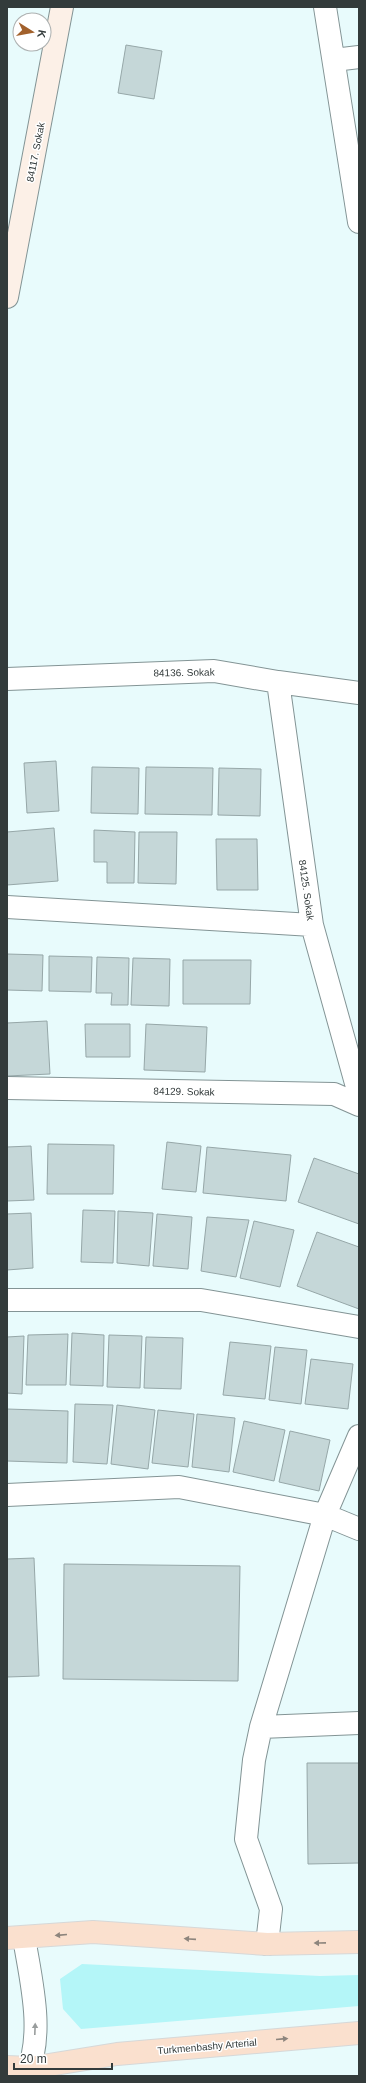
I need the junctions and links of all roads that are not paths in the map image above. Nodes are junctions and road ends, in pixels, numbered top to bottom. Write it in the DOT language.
graph roads {
  1 [pos="62,7"];
  2 [pos="325,7"];
  3 [pos="359,57"];
  4 [pos="334,60"];
  5 [pos="359,222"];
  6 [pos="7,298"];
  7 [pos="7,679"];
  8 [pos="278,682"];
  9 [pos="359,693"];
  10 [pos="7,907"];
  11 [pos="312,925"];
  12 [pos="7,1088"];
  13 [pos="359,1094"];
  14 [pos="359,1105"];
  15 [pos="7,1300"];
  16 [pos="359,1326"];
  17 [pos="359,1436"];
  18 [pos="7,1495"];
  19 [pos="325,1514"];
  20 [pos="359,1529"];
  21 [pos="359,1723"];
  22 [pos="261,1727"];
  23 [pos="15,1938"];
  24 [pos="359,1942"];
  25 [pos="267,1944"];
  26 [pos="359,2033"];
  27 [pos="7,2067"];
  28 [pos="28,2072"];
  1 -- 6 [label="main road, 84117. Sokak"];
  2 -- 4 [label="street"];
  3 -- 4 [label="street"];
  4 -- 5 [label="street"];
  7 -- 8 [label="street, 84136. Sokak"];
  8 -- 9 [label="street, 84136. Sokak"];
  8 -- 11 [label="street, 84125. Sokak"];
  10 -- 11 [label="street"];
  11 -- 13 [label="street, 84125. Sokak"];
  12 -- 14 [label="street, 84129. Sokak"];
  15 -- 16 [label="street"];
  17 -- 19 [label="street"];
  18 -- 19 [label="street"];
  19 -- 20 [label="street"];
  19 -- 22 [label="street"];
  21 -- 22 [label="street"];
  22 -- 25 [label="street"];
  25 -- 23 [label="main road, one-way"];
  28 -- 23 [label="street, one-way"];
  24 -- 25 [label="main road, one-way"];
  28 -- 26 [label="main road, Turkmenbashy Arterial, one-way"];
  27 -- 28 [label="main road, Turkmenbashy Arterial"];
}
